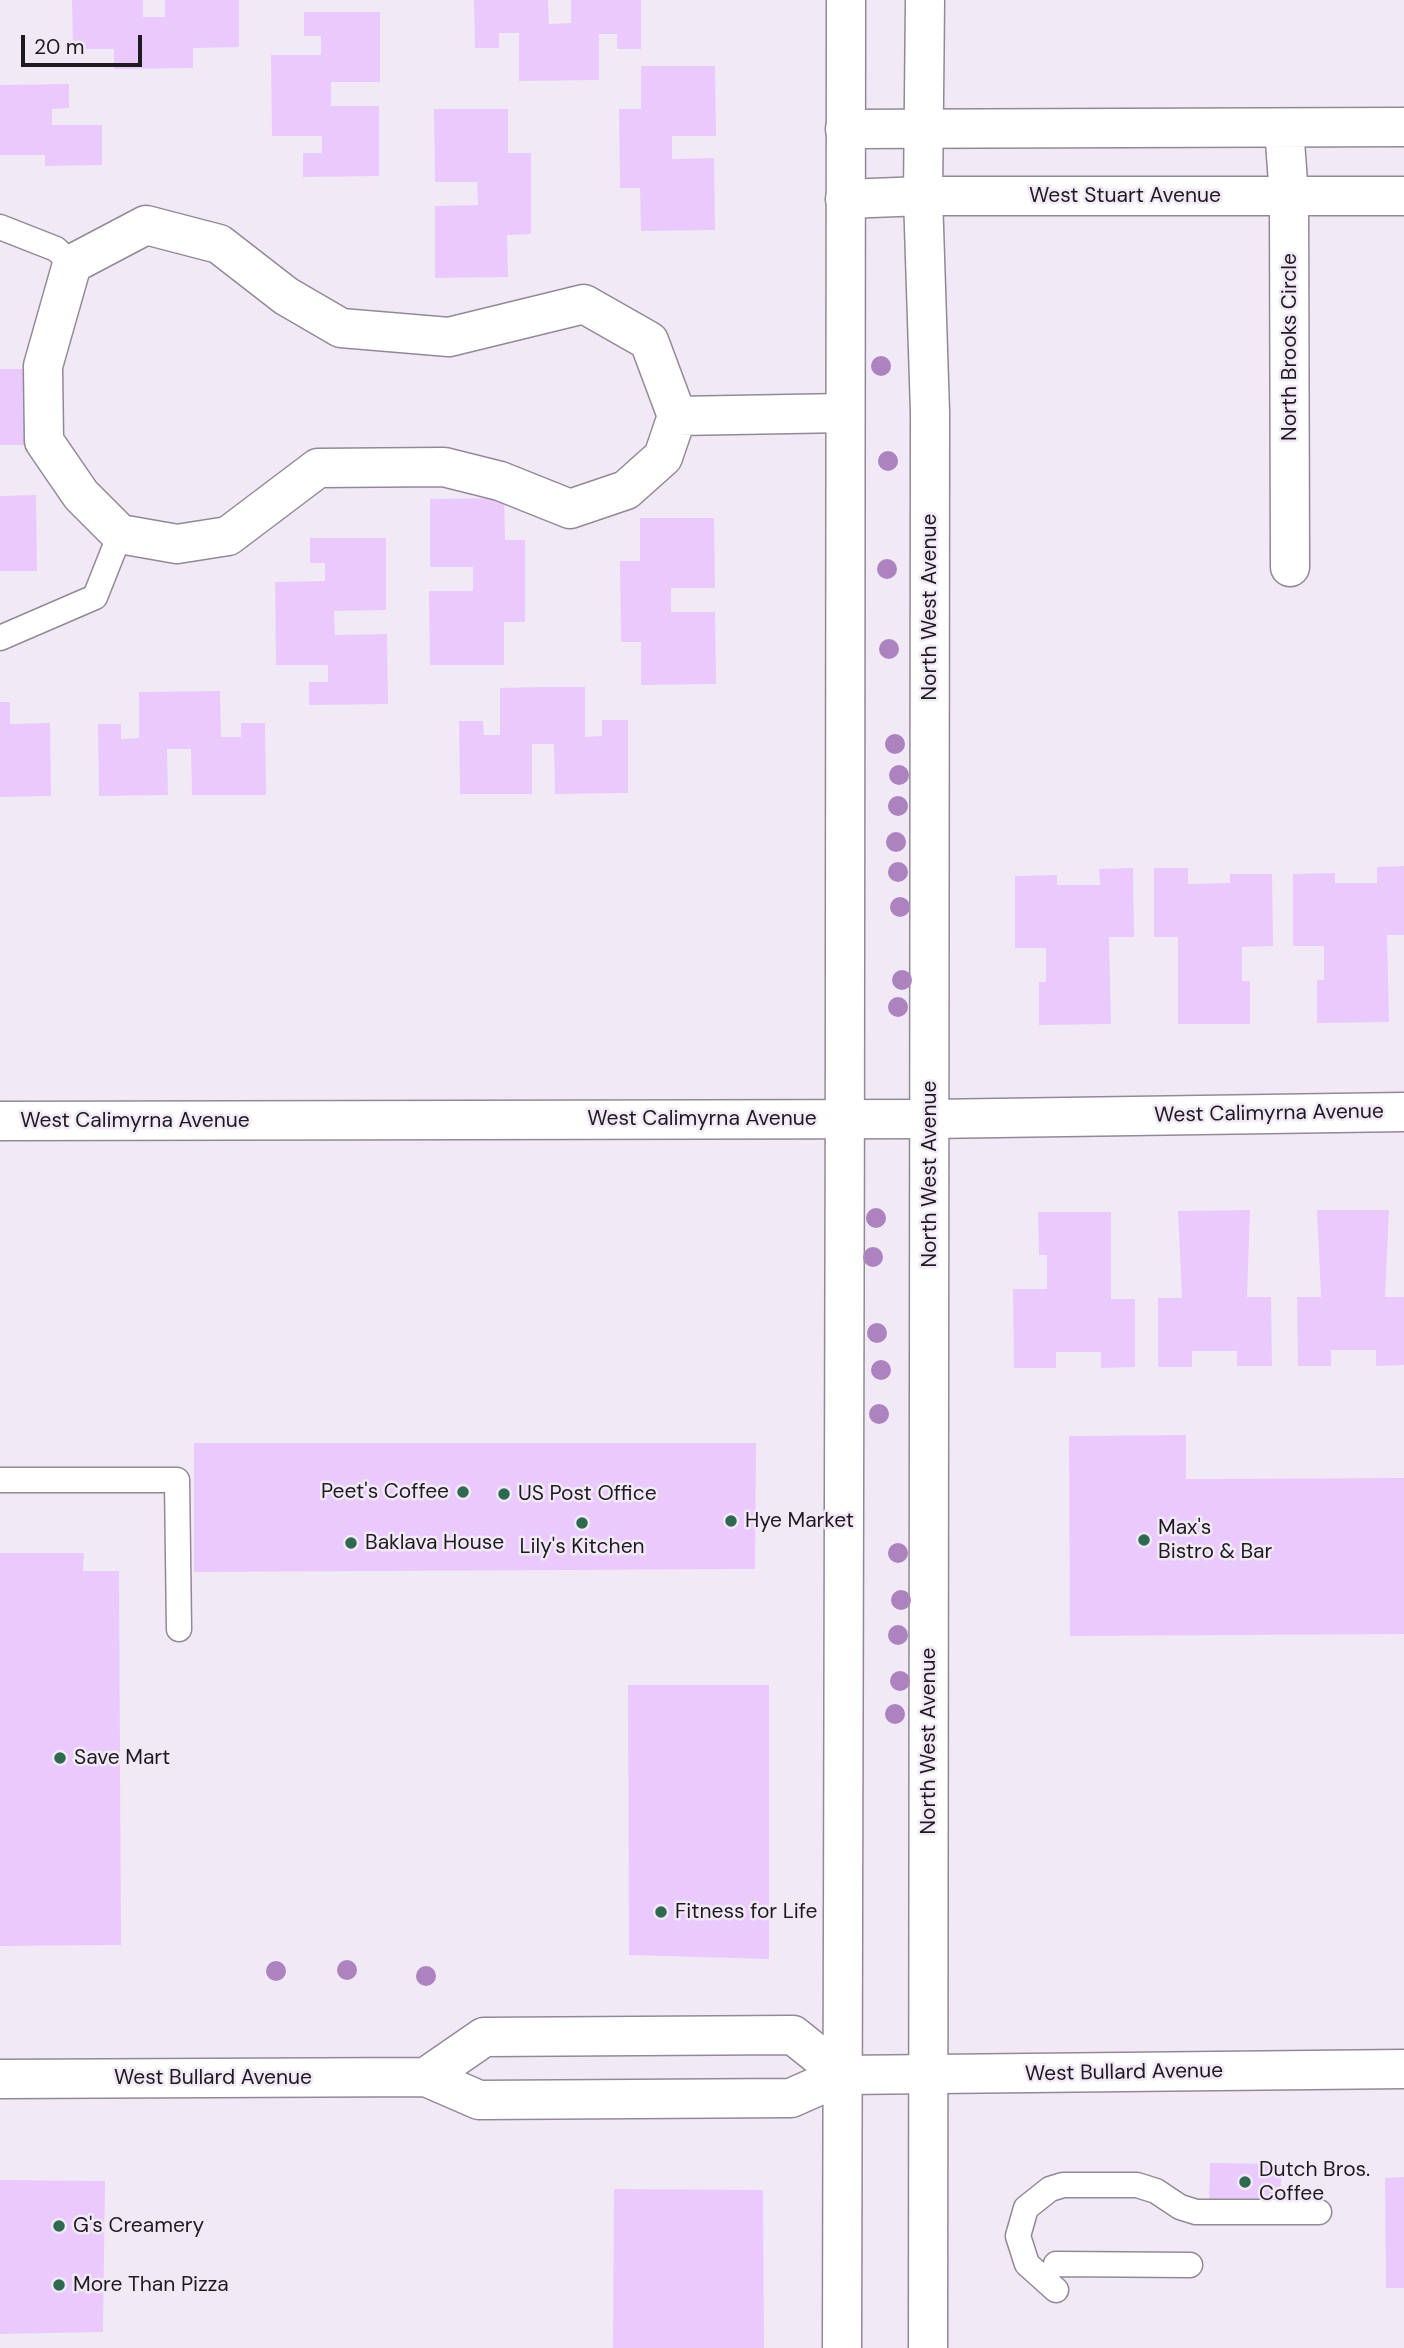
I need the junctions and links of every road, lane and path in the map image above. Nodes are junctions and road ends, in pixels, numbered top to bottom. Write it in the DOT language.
graph roads {
  1 [pos="846,0"];
  2 [pos="925,0"];
  3 [pos="1404,127"];
  4 [pos="1284,128"];
  5 [pos="845,129"];
  6 [pos="924,129"];
  7 [pos="923,196"];
  8 [pos="1290,196"];
  9 [pos="1404,196"];
  10 [pos="845,199"];
  11 [pos="0,227"];
  12 [pos="72,264"];
  13 [pos="845,413"];
  14 [pos="677,416"];
  15 [pos="120,534"];
  16 [pos="1290,567"];
  17 [pos="0,638"];
  18 [pos="1404,1112"];
  19 [pos="847,1119"];
  20 [pos="930,1119"];
  21 [pos="0,1121"];
  22 [pos="0,1480"];
  23 [pos="179,1629"];
  24 [pos="1404,2069"];
  25 [pos="843,2075"];
  26 [pos="927,2076"];
  27 [pos="425,2077"];
  28 [pos="0,2079"];
  29 [pos="1319,2211"];
  30 [pos="1056,2264"];
  31 [pos="1190,2265"];
  32 [pos="1056,2290"];
  33 [pos="842,2348"];
  34 [pos="928,2348"];
  1 -- 5 [label="main road"];
  2 -- 6 [label="main road, North West Avenue"];
  3 -- 4 [label="main road"];
  4 -- 6 [label="main road"];
  4 -- 8 [label="main road, North Brooks Circle"];
  5 -- 6 [label="main road"];
  5 -- 10 [label="main road"];
  6 -- 7 [label="main road, North West Avenue"];
  7 -- 8 [label="main road, West Stuart Avenue"];
  7 -- 10 [label="main road, West Stuart Avenue"];
  7 -- 20 [label="main road, North West Avenue"];
  8 -- 9 [label="main road, West Stuart Avenue"];
  8 -- 16 [label="main road, North Brooks Circle"];
  10 -- 13 [label="main road"];
  11 -- 12 [label="lane"];
  12 -- 14 [label="main road"];
  12 -- 15 [label="main road"];
  13 -- 14 [label="main road"];
  13 -- 19 [label="main road"];
  14 -- 15 [label="main road"];
  15 -- 17 [label="lane"];
  18 -- 20 [label="main road, West Calimyrna Avenue"];
  19 -- 20 [label="main road, West Calimyrna Avenue"];
  19 -- 21 [label="main road, West Calimyrna Avenue"];
  19 -- 25 [label="main road"];
  20 -- 26 [label="main road, North West Avenue"];
  22 -- 23 [label="lane"];
  24 -- 26 [label="main road, West Bullard Avenue"];
  25 -- 26 [label="main road, West Bullard Avenue"];
  25 -- 27 [label="main road, West Bullard Avenue"];
  25 -- 27 [label="main road"];
  25 -- 33 [label="main road"];
  26 -- 34 [label="main road, North West Avenue"];
  27 -- 28 [label="main road, West Bullard Avenue"];
  29 -- 32 [label="lane"];
  30 -- 31 [label="lane"];
}
